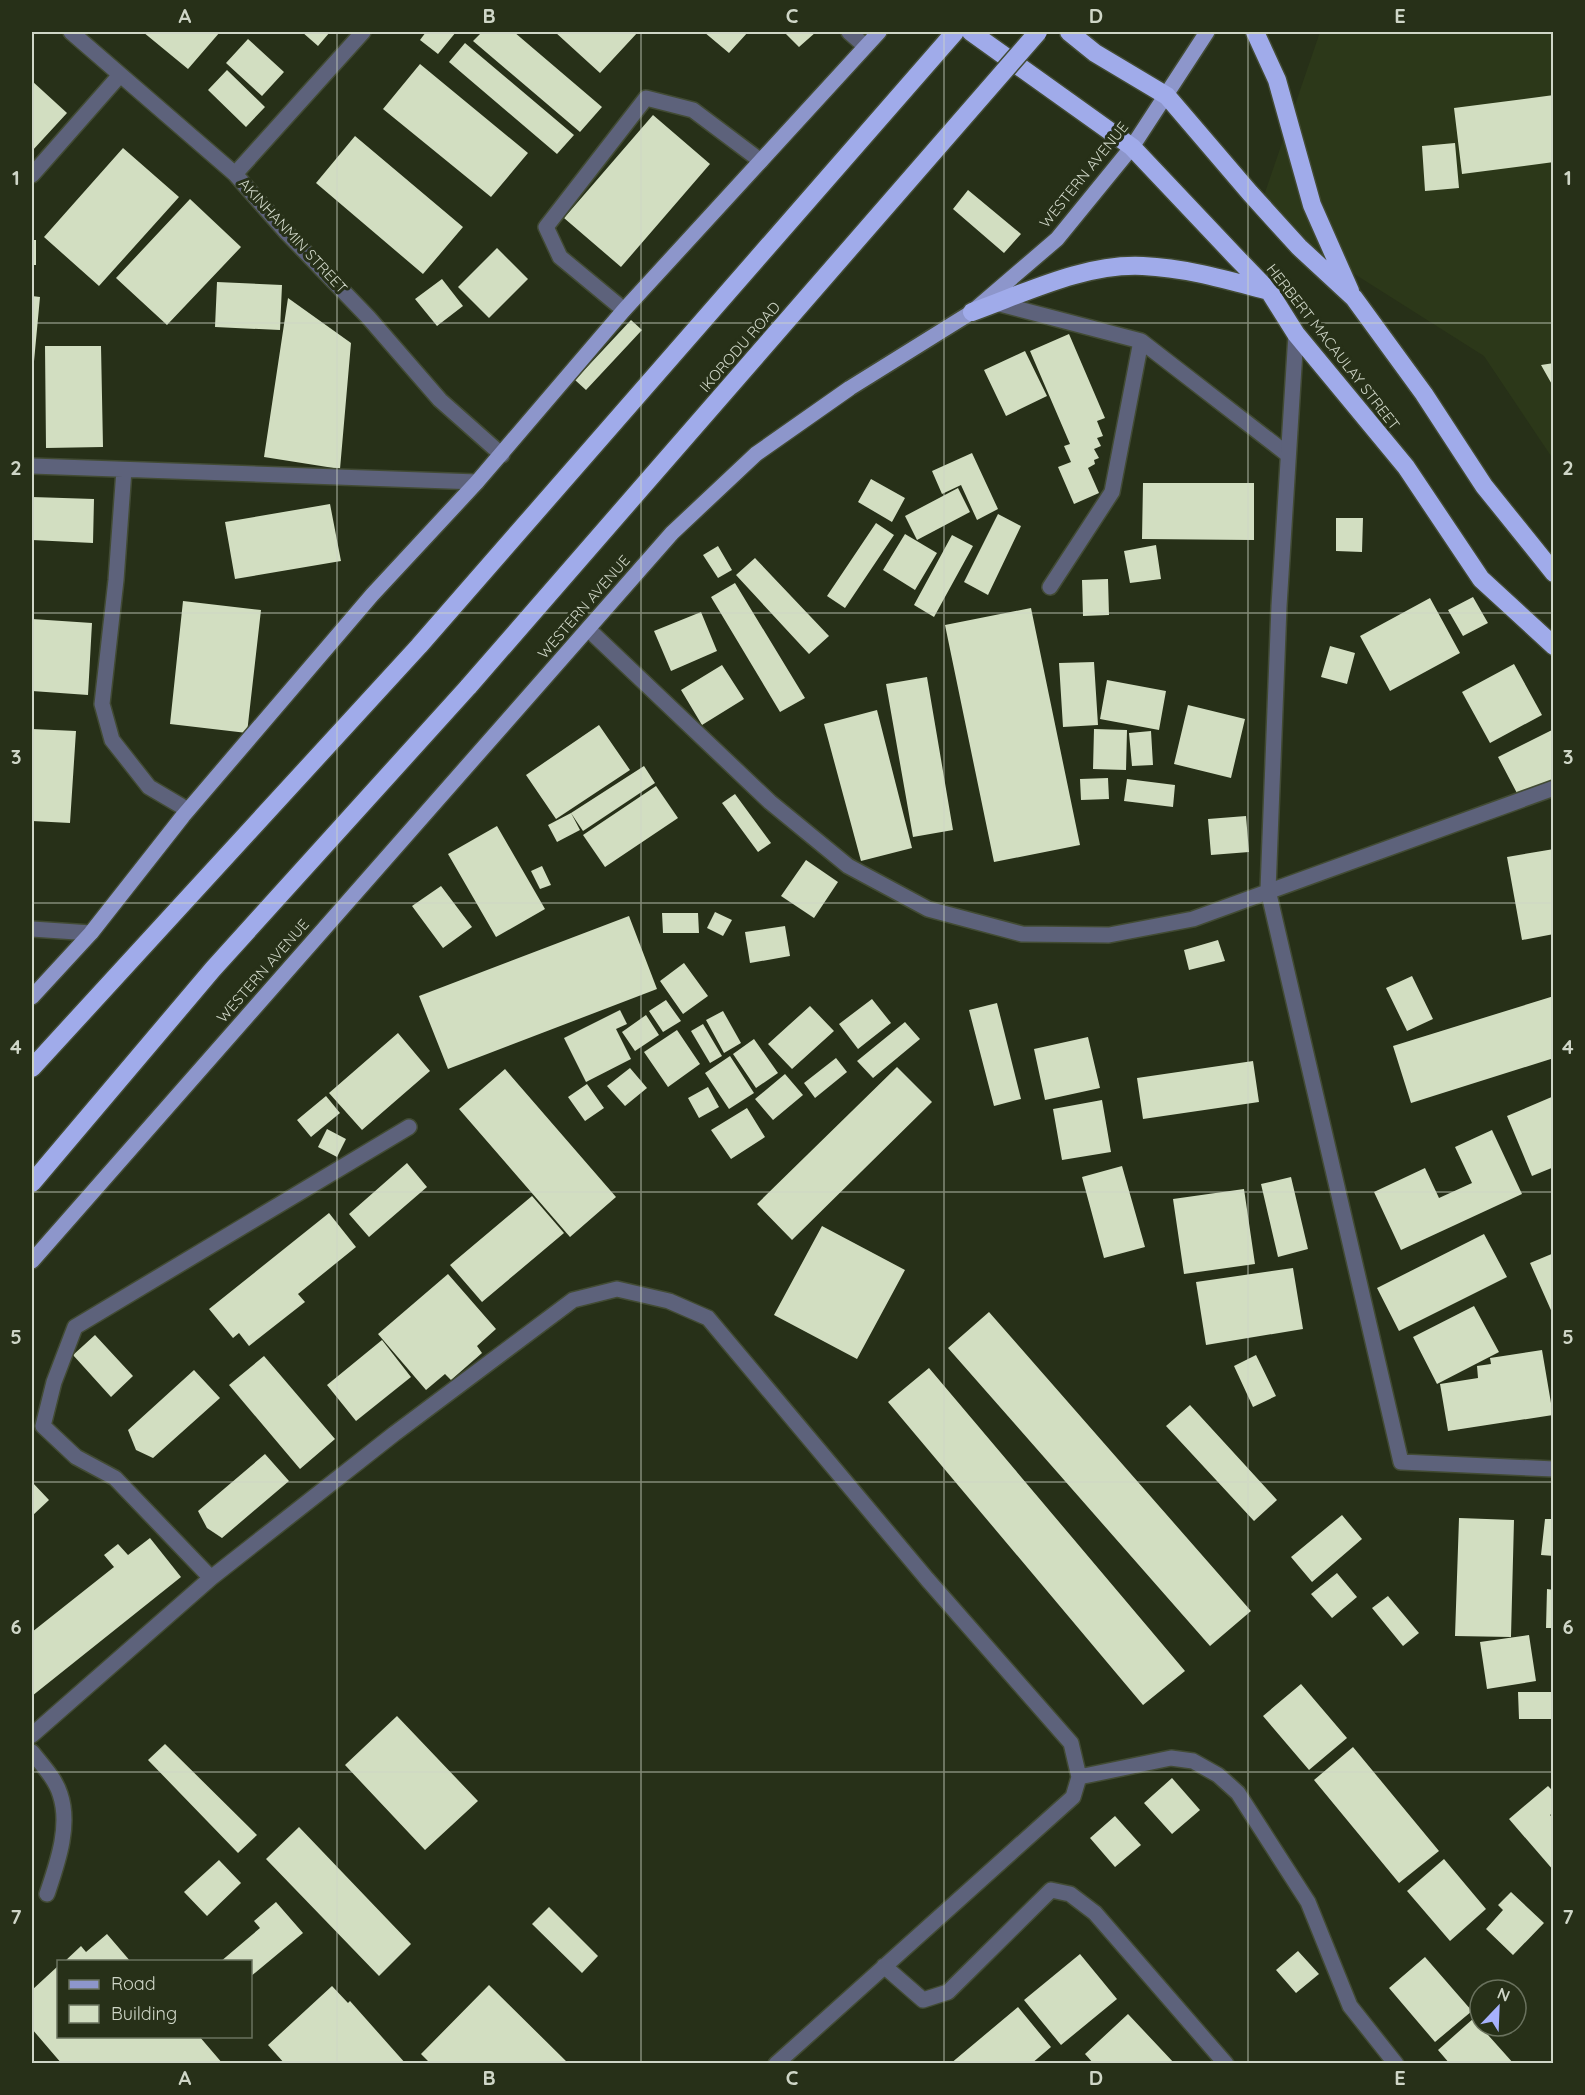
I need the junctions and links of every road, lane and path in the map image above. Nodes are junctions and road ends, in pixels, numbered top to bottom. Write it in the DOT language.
graph roads {
  1 [pos="71,32"];
  2 [pos="363,32"];
  3 [pos="849,32"];
  4 [pos="879,32"];
  5 [pos="955,32"];
  6 [pos="971,32"];
  7 [pos="1038,32"];
  8 [pos="1069,32"];
  9 [pos="1207,32"];
  10 [pos="1255,32"];
  11 [pos="865,46"];
  12 [pos="120,75"];
  13 [pos="1167,96"];
  14 [pos="1132,147"];
  15 [pos="761,161"];
  16 [pos="235,174"];
  17 [pos="32,175"];
  18 [pos="1269,291"];
  19 [pos="1354,298"];
  20 [pos="996,303"];
  21 [pos="624,310"];
  22 [pos="972,312"];
  23 [pos="1296,334"];
  24 [pos="1141,341"];
  25 [pos="501,454"];
  26 [pos="1287,454"];
  27 [pos="32,466"];
  28 [pos="124,470"];
  29 [pos="477,482"];
  30 [pos="1554,573"];
  31 [pos="1050,586"];
  32 [pos="588,629"];
  33 [pos="1554,646"];
  34 [pos="1554,788"];
  35 [pos="188,810"];
  36 [pos="1268,890"];
  37 [pos="32,929"];
  38 [pos="91,933"];
  39 [pos="32,997"];
  40 [pos="32,1068"];
  41 [pos="409,1126"];
  42 [pos="32,1183"];
  43 [pos="32,1261"];
  44 [pos="1554,1469"];
  45 [pos="211,1578"];
  46 [pos="32,1735"];
  47 [pos="32,1752"];
  48 [pos="1079,1777"];
  49 [pos="47,1894"];
  50 [pos="884,1966"];
  51 [pos="776,2064"];
  52 [pos="1226,2064"];
  53 [pos="1396,2064"];
  1 -- 12 [label="street, AKINHANMIN STREET"];
  2 -- 16 [label="street"];
  3 -- 11 [label="street"];
  4 -- 11 [label="main road"];
  5 -- 40 [label="highway"];
  6 -- 14 [label="highway, HERBERT MACAULAY STREET"];
  7 -- 42 [label="highway, IKORODU ROAD, bridge"];
  8 -- 13 [label="highway"];
  9 -- 13 [label="main road, WESTERN AVENUE"];
  10 -- 19 [label="highway"];
  11 -- 15 [label="main road"];
  12 -- 16 [label="street, AKINHANMIN STREET"];
  12 -- 17 [label="street"];
  13 -- 14 [label="main road, WESTERN AVENUE"];
  13 -- 19 [label="highway"];
  14 -- 18 [label="highway, HERBERT MACAULAY STREET"];
  14 -- 22 [label="main road, WESTERN AVENUE"];
  15 -- 21 [label="main road"];
  15 -- 21 [label="street"];
  16 -- 25 [label="street, AKINHANMIN STREET"];
  18 -- 20 [label="highway"];
  18 -- 23 [label="highway, HERBERT MACAULAY STREET"];
  19 -- 30 [label="highway"];
  20 -- 22 [label="highway"];
  20 -- 24 [label="street"];
  21 -- 25 [label="main road"];
  22 -- 32 [label="main road, WESTERN AVENUE"];
  23 -- 26 [label="street"];
  23 -- 33 [label="highway, HERBERT MACAULAY STREET"];
  24 -- 26 [label="street"];
  24 -- 31 [label="street"];
  25 -- 29 [label="main road"];
  26 -- 36 [label="street"];
  27 -- 28 [label="street"];
  28 -- 29 [label="street"];
  28 -- 35 [label="street"];
  29 -- 35 [label="main road"];
  32 -- 36 [label="street"];
  32 -- 43 [label="main road, WESTERN AVENUE"];
  34 -- 36 [label="street"];
  35 -- 38 [label="main road"];
  36 -- 44 [label="street"];
  37 -- 38 [label="street"];
  38 -- 39 [label="main road"];
  41 -- 45 [label="street"];
  45 -- 46 [label="street"];
  45 -- 48 [label="street"];
  47 -- 49 [label="street"];
  48 -- 50 [label="street"];
  48 -- 53 [label="street"];
  50 -- 51 [label="street"];
  50 -- 52 [label="street"];
}
